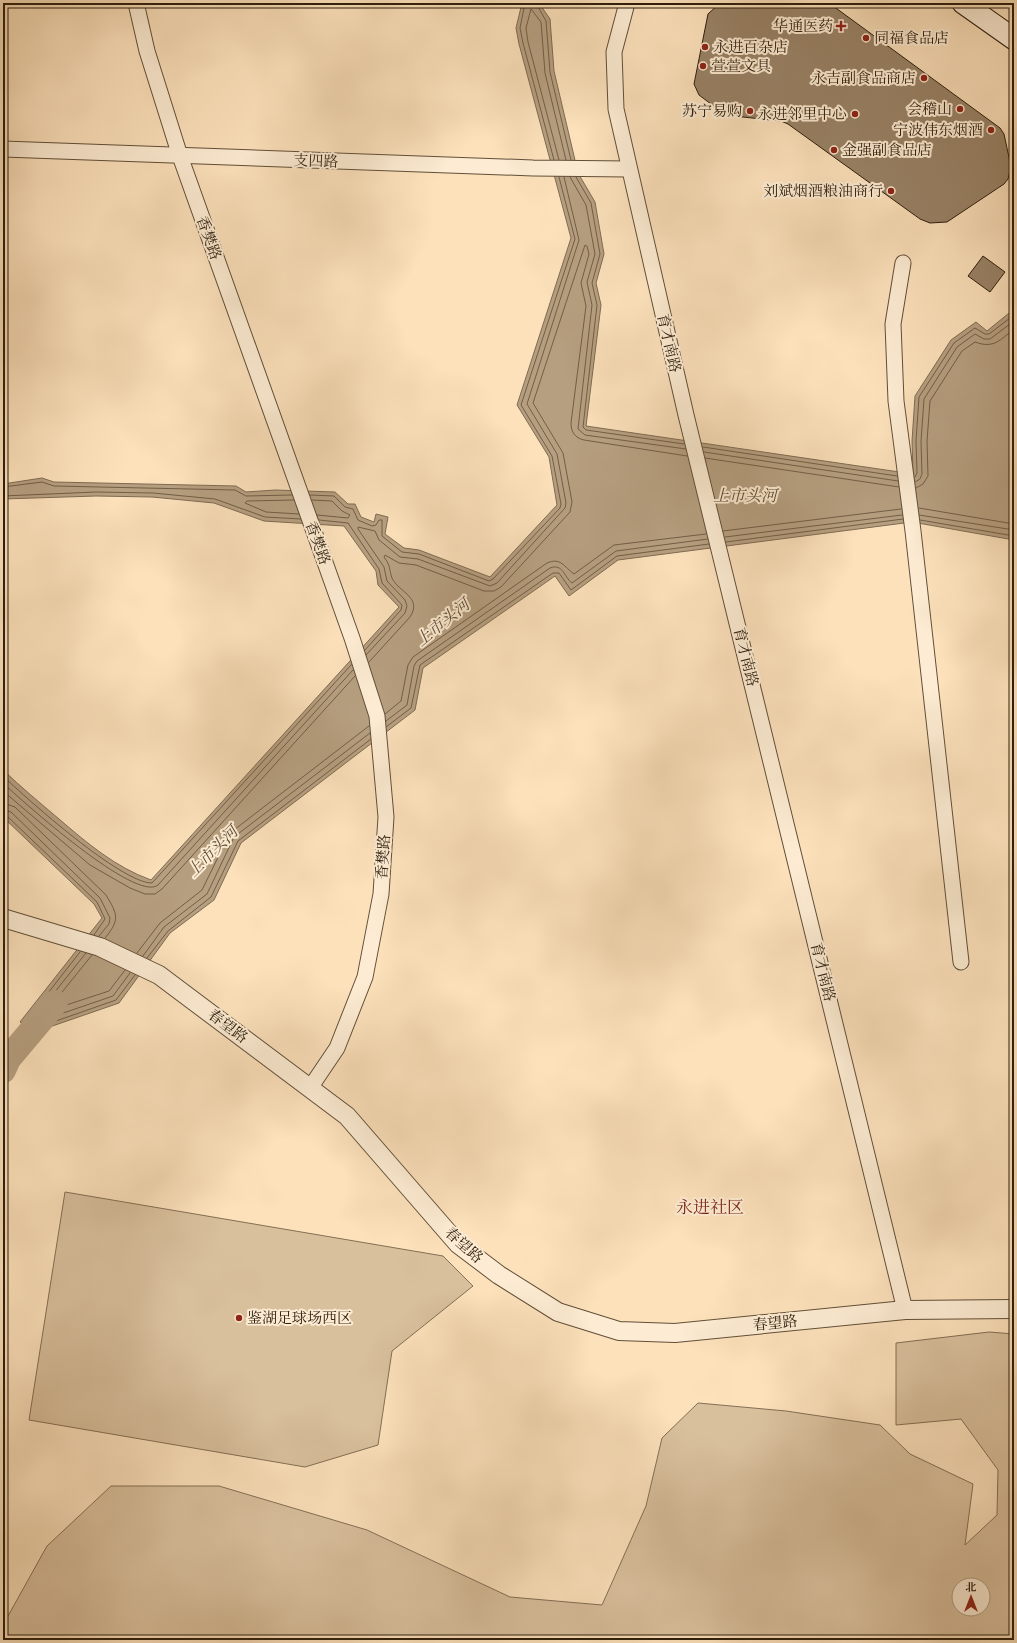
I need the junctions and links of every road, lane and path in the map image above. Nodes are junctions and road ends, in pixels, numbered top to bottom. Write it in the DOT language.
graph roads {
  1 [pos="136,3"];
  2 [pos="627,3"];
  3 [pos="963,3"];
  4 [pos="1014,39"];
  5 [pos="3,149"];
  6 [pos="180,156"];
  7 [pos="629,169"];
  8 [pos="902,263"];
  9 [pos="3,918"];
  10 [pos="961,962"];
  11 [pos="310,1088"];
  12 [pos="1014,1309"];
  13 [pos="905,1310"];
  1 -- 6 [label="street, 香樊路"];
  2 -- 7 [label="street, 育才南路"];
  3 -- 4 [label="main road"];
  5 -- 6 [label="street, 支四路"];
  6 -- 7 [label="street, 支四路"];
  6 -- 11 [label="street, 香樊路"];
  7 -- 13 [label="street, 育才南路"];
  8 -- 10 [label="street"];
  9 -- 11 [label="street, 春望路"];
  11 -- 13 [label="street, 春望路"];
  12 -- 13 [label="street, 春望路"];
}
